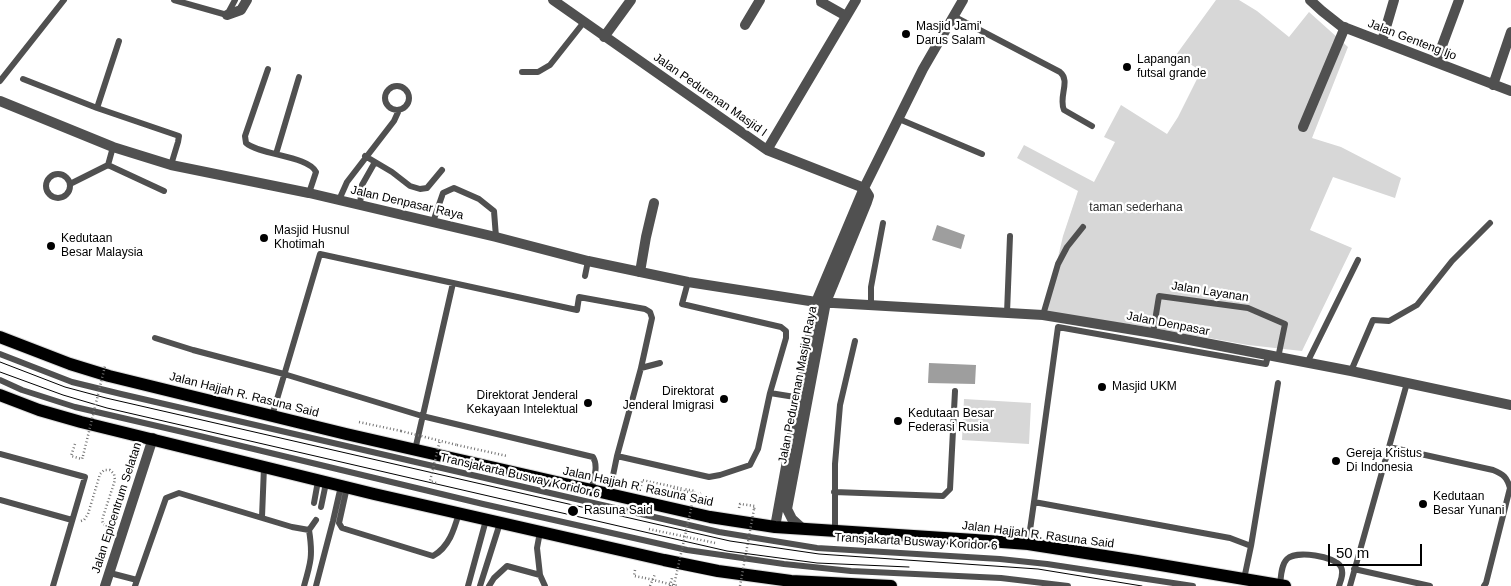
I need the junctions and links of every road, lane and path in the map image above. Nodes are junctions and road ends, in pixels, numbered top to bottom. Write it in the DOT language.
graph roads {
  1 [pos="64,0"];
  2 [pos="174,0"];
  3 [pos="235,0"];
  4 [pos="247,0"];
  5 [pos="553,0"];
  6 [pos="631,0"];
  7 [pos="760,0"];
  8 [pos="822,0"];
  9 [pos="856,0"];
  10 [pos="962,0"];
  11 [pos="1310,0"];
  12 [pos="1394,0"];
  13 [pos="1459,0"];
  14 [pos="227,15"];
  15 [pos="846,16"];
  16 [pos="953,16"];
  17 [pos="584,22"];
  18 [pos="745,25"];
  19 [pos="1344,27"];
  20 [pos="1511,32"];
  21 [pos="604,37"];
  22 [pos="119,41"];
  23 [pos="1382,41"];
  24 [pos="1436,62"];
  25 [pos="268,69"];
  26 [pos="522,72"];
  27 [pos="298,77"];
  28 [pos="23,79"];
  29 [pos="0,82"];
  30 [pos="1493,85"];
  31 [pos="1511,91"];
  32 [pos="0,101"];
  33 [pos="97,108"];
  34 [pos="399,110"];
  35 [pos="900,119"];
  36 [pos="1092,126"];
  37 [pos="1303,127"];
  38 [pos="113,147"];
  39 [pos="767,150"];
  40 [pos="276,154"];
  41 [pos="982,154"];
  42 [pos="365,156"];
  43 [pos="375,162"];
  44 [pos="108,165"];
  45 [pos="171,165"];
  46 [pos="442,170"];
  47 [pos="70,184"];
  48 [pos="864,188"];
  49 [pos="164,191"];
  50 [pos="309,193"];
  51 [pos="339,200"];
  52 [pos="654,203"];
  53 [pos="360,204"];
  54 [pos="433,222"];
  55 [pos="883,223"];
  56 [pos="1490,223"];
  57 [pos="1083,227"];
  58 [pos="1010,236"];
  59 [pos="496,237"];
  60 [pos="1358,260"];
  61 [pos="588,261"];
  62 [pos="640,272"];
  63 [pos="585,276"];
  64 [pos="688,282"];
  65 [pos="453,283"];
  66 [pos="821,302"];
  67 [pos="871,305"];
  68 [pos="1006,313"];
  69 [pos="1043,315"];
  70 [pos="1153,333"];
  71 [pos="0,337"];
  72 [pos="155,338"];
  73 [pos="855,341"];
  74 [pos="0,354"];
  75 [pos="1273,357"];
  76 [pos="660,363"];
  77 [pos="1307,363"];
  78 [pos="105,366"];
  79 [pos="640,368"];
  80 [pos="1351,371"];
  81 [pos="284,374"];
  82 [pos="0,380"];
  83 [pos="1278,383"];
  84 [pos="1407,383"];
  85 [pos="955,392"];
  86 [pos="770,393"];
  87 [pos="0,395"];
  88 [pos="802,398"];
  89 [pos="1511,405"];
  90 [pos="272,416"];
  91 [pos="422,416"];
  92 [pos="359,422"];
  93 [pos="152,438"];
  94 [pos="440,440"];
  95 [pos="74,444"];
  96 [pos="1389,447"];
  97 [pos="415,450"];
  98 [pos="0,454"];
  99 [pos="507,456"];
  100 [pos="617,456"];
  101 [pos="264,467"];
  102 [pos="322,482"];
  103 [pos="436,483"];
  104 [pos="641,486"];
  105 [pos="344,487"];
  106 [pos="591,491"];
  107 [pos="695,491"];
  108 [pos="834,492"];
  109 [pos="673,493"];
  110 [pos="609,495"];
  111 [pos="0,500"];
  112 [pos="1034,502"];
  113 [pos="314,504"];
  114 [pos="321,507"];
  115 [pos="740,508"];
  116 [pos="459,513"];
  117 [pos="262,517"];
  118 [pos="72,520"];
  119 [pos="316,520"];
  120 [pos="486,520"];
  121 [pos="500,523"];
  122 [pos="775,527"];
  123 [pos="803,529"];
  124 [pos="309,530"];
  125 [pos="834,531"];
  126 [pos="540,532"];
  127 [pos="122,534"];
  128 [pos="1028,544"];
  129 [pos="1251,546"];
  130 [pos="635,570"];
  131 [pos="1354,570"];
  132 [pos="110,573"];
  133 [pos="655,574"];
  134 [pos="540,575"];
  135 [pos="672,578"];
  136 [pos="1244,579"];
  137 [pos="136,583"];
  138 [pos="650,585"];
  139 [pos="672,585"];
  140 [pos="850,585"];
  141 [pos="53,586"];
  142 [pos="105,586"];
  143 [pos="304,586"];
  144 [pos="316,586"];
  145 [pos="468,586"];
  146 [pos="480,586"];
  147 [pos="489,586"];
  148 [pos="545,586"];
  149 [pos="678,586"];
  150 [pos="740,586"];
  151 [pos="891,586"];
  152 [pos="1068,586"];
  153 [pos="1193,586"];
  154 [pos="1283,586"];
  155 [pos="1339,586"];
  156 [pos="1350,586"];
  157 [pos="1430,586"];
  158 [pos="1484,586"];
  1 -- 29 [label="lane"];
  2 -- 14 [label="lane"];
  3 -- 14 [label="lane"];
  4 -- 14 [label="street"];
  5 -- 17 [label="street, Jalan Pedurenan Masjid I"];
  6 -- 21 [label="street"];
  7 -- 18 [label="street"];
  8 -- 15 [label="street"];
  9 -- 15 [label="street"];
  10 -- 16 [label="street, Jalan Pedurenan Masjid Raya"];
  11 -- 19 [label="street, Jalan Genteng Ijo"];
  12 -- 23 [label="street"];
  13 -- 24 [label="street"];
  15 -- 39 [label="street"];
  16 -- 35 [label="street, Jalan Pedurenan Masjid Raya"];
  16 -- 36 [label="lane"];
  17 -- 21 [label="street, Jalan Pedurenan Masjid I"];
  17 -- 26 [label="lane"];
  19 -- 23 [label="street, Jalan Genteng Ijo"];
  19 -- 37 [label="street"];
  20 -- 30 [label="street"];
  21 -- 39 [label="street, Jalan Pedurenan Masjid I"];
  22 -- 33 [label="lane"];
  23 -- 24 [label="street, Jalan Genteng Ijo"];
  24 -- 30 [label="street, Jalan Genteng Ijo"];
  25 -- 40 [label="lane"];
  27 -- 40 [label="lane"];
  28 -- 33 [label="lane"];
  30 -- 31 [label="street, Jalan Genteng Ijo"];
  32 -- 38 [label="street, Jalan Denpasar Raya"];
  33 -- 45 [label="lane"];
  34 -- 42 [label="lane"];
  35 -- 41 [label="lane"];
  35 -- 48 [label="street, Jalan Pedurenan Masjid Raya"];
  38 -- 44 [label="lane"];
  38 -- 45 [label="street, Jalan Denpasar Raya"];
  39 -- 48 [label="street, Jalan Pedurenan Masjid I"];
  40 -- 50 [label="lane"];
  42 -- 43 [label="lane"];
  42 -- 51 [label="lane"];
  43 -- 46 [label="lane"];
  43 -- 53 [label="lane"];
  44 -- 47 [label="lane"];
  44 -- 49 [label="lane"];
  45 -- 50 [label="street, Jalan Denpasar Raya"];
  48 -- 66 [label="street, Jalan Pedurenan Masjid Raya"];
  50 -- 51 [label="street, Jalan Denpasar Raya"];
  51 -- 53 [label="street, Jalan Denpasar Raya"];
  52 -- 62 [label="street"];
  53 -- 54 [label="street, Jalan Denpasar Raya"];
  54 -- 59 [label="street, Jalan Denpasar Raya"];
  54 -- 59 [label="lane"];
  55 -- 67 [label="lane"];
  56 -- 80 [label="lane"];
  57 -- 69 [label="lane"];
  58 -- 68 [label="lane"];
  59 -- 61 [label="street, Jalan Denpasar Raya"];
  60 -- 77 [label="lane"];
  61 -- 62 [label="street, Jalan Denpasar Raya"];
  61 -- 63 [label="lane"];
  62 -- 64 [label="street, Jalan Denpasar Raya"];
  64 -- 66 [label="street, Jalan Denpasar Raya"];
  64 -- 86 [label="lane"];
  65 -- 79 [label="lane"];
  65 -- 81 [label="lane"];
  65 -- 91 [label="lane"];
  66 -- 67 [label="street, Jalan Denpasar"];
  66 -- 88 [label="street, Jalan Pedurenan Masjid Raya"];
  67 -- 68 [label="street, Jalan Denpasar"];
  68 -- 69 [label="street, Jalan Denpasar"];
  69 -- 70 [label="street, Jalan Denpasar"];
  70 -- 75 [label="street, Jalan Denpasar"];
  70 -- 75 [label="lane, Jalan Layanan"];
  71 -- 90 [label="main road, Jalan Hajjah R. Rasuna Said"];
  72 -- 81 [label="lane"];
  73 -- 108 [label="lane"];
  74 -- 153 [label="lane, Transjakarta Busway Koridor 6"];
  75 -- 77 [label="street, Jalan Denpasar"];
  75 -- 112 [label="lane"];
  76 -- 79 [label="lane"];
  77 -- 80 [label="street, Jalan Denpasar"];
  78 -- 95 [label="path, bridge"];
  79 -- 100 [label="lane"];
  80 -- 84 [label="street, Jalan Denpasar"];
  81 -- 90 [label="lane"];
  81 -- 91 [label="lane"];
  82 -- 152 [label="lane"];
  83 -- 129 [label="lane"];
  84 -- 89 [label="street, Jalan Denpasar"];
  84 -- 96 [label="lane"];
  85 -- 108 [label="lane"];
  86 -- 88 [label="lane"];
  86 -- 100 [label="lane"];
  87 -- 93 [label="main road"];
  88 -- 122 [label="street, Jalan Pedurenan Masjid Raya"];
  88 -- 123 [label="street, Jalan Pedurenan Masjid Raya"];
  90 -- 97 [label="main road, Jalan Hajjah R. Rasuna Said"];
  91 -- 97 [label="lane"];
  91 -- 106 [label="lane"];
  92 -- 94 [label="path, bridge"];
  93 -- 101 [label="main road"];
  93 -- 127 [label="street, Jalan Epicentrum Selatan"];
  94 -- 99 [label="path, bridge"];
  94 -- 103 [label="path, bridge"];
  96 -- 131 [label="lane"];
  96 -- 158 [label="lane"];
  97 -- 106 [label="main road, Jalan Hajjah R. Rasuna Said"];
  98 -- 118 [label="lane"];
  100 -- 110 [label="lane"];
  101 -- 102 [label="main road"];
  101 -- 117 [label="lane"];
  102 -- 105 [label="main road"];
  102 -- 113 [label="lane"];
  102 -- 114 [label="lane"];
  104 -- 107 [label="path, bridge"];
  105 -- 116 [label="main road"];
  105 -- 116 [label="lane"];
  105 -- 144 [label="lane"];
  106 -- 110 [label="main road, Jalan Hajjah R. Rasuna Said"];
  107 -- 109 [label="path, bridge"];
  107 -- 139 [label="path, bridge"];
  108 -- 125 [label="lane"];
  110 -- 122 [label="main road, Jalan Hajjah R. Rasuna Said"];
  111 -- 118 [label="lane"];
  112 -- 128 [label="lane"];
  112 -- 129 [label="lane"];
  115 -- 150 [label="path, bridge"];
  116 -- 120 [label="main road"];
  117 -- 124 [label="lane"];
  117 -- 137 [label="lane"];
  118 -- 127 [label="path"];
  118 -- 141 [label="lane"];
  119 -- 124 [label="lane"];
  120 -- 121 [label="main road"];
  120 -- 145 [label="lane"];
  121 -- 126 [label="main road"];
  121 -- 146 [label="lane"];
  122 -- 123 [label="main road, Jalan Hajjah R. Rasuna Said"];
  123 -- 125 [label="main road, Jalan Hajjah R. Rasuna Said"];
  124 -- 143 [label="lane"];
  125 -- 128 [label="main road, Jalan Hajjah R. Rasuna Said"];
  126 -- 134 [label="lane"];
  126 -- 140 [label="main road"];
  127 -- 132 [label="street, Jalan Epicentrum Selatan"];
  128 -- 136 [label="main road, Jalan Hajjah R. Rasuna Said"];
  129 -- 136 [label="lane"];
  130 -- 139 [label="path, bridge"];
  131 -- 156 [label="lane"];
  131 -- 157 [label="lane"];
  132 -- 137 [label="lane"];
  132 -- 142 [label="street, Jalan Epicentrum Selatan"];
  133 -- 138 [label="path"];
  134 -- 147 [label="lane"];
  134 -- 148 [label="lane"];
  135 -- 139 [label="path"];
  136 -- 154 [label="main road, Jalan Hajjah R. Rasuna Said"];
  139 -- 149 [label="path, bridge"];
  140 -- 151 [label="main road"];
  154 -- 155 [label="lane"];
}
